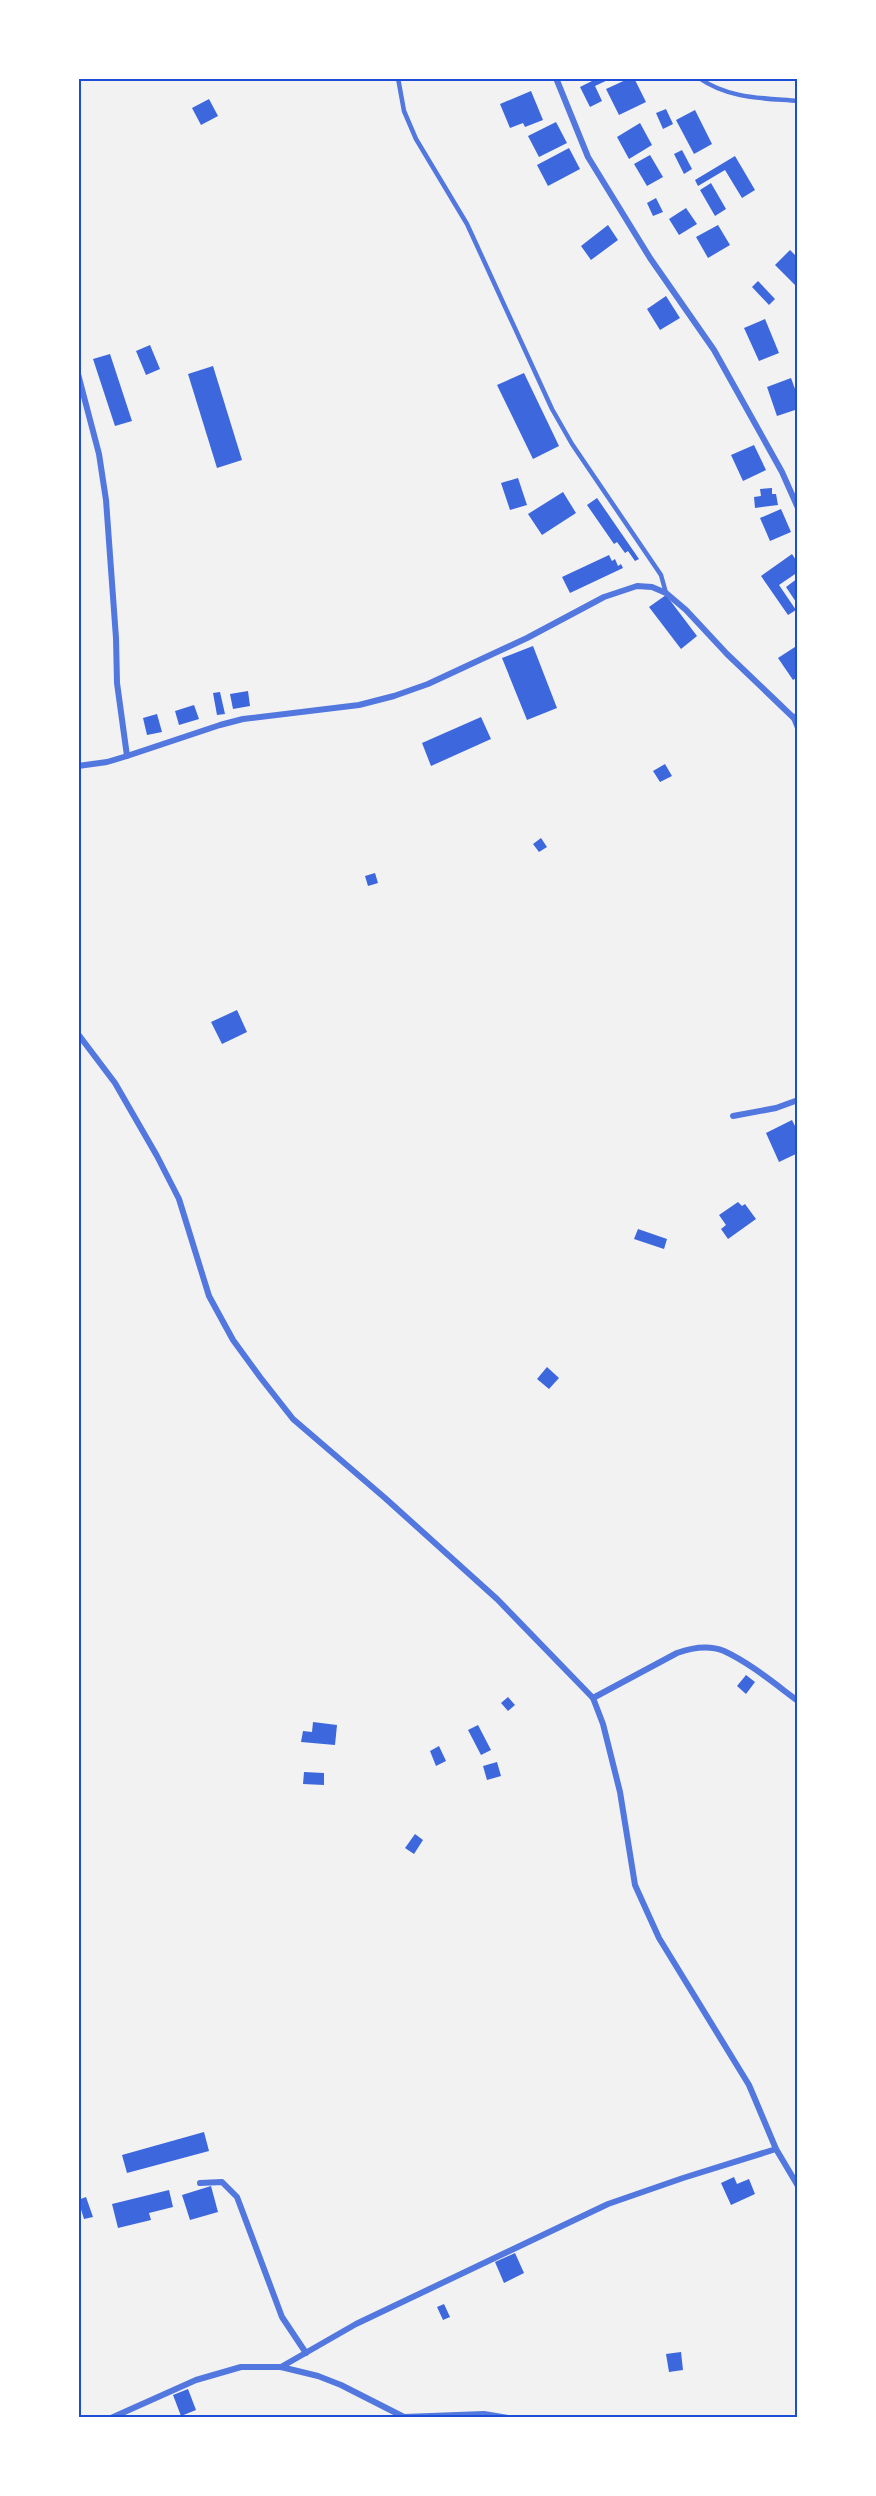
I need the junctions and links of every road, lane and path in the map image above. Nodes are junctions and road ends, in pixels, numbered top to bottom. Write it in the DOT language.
graph roads {
  1 [pos="398,78"];
  2 [pos="556,78"];
  3 [pos="699,78"];
  4 [pos="798,101"];
  5 [pos="78,374"];
  6 [pos="798,508"];
  7 [pos="666,593"];
  8 [pos="796,718"];
  9 [pos="798,728"];
  10 [pos="127,756"];
  11 [pos="78,766"];
  12 [pos="78,1034"];
  13 [pos="798,1100"];
  14 [pos="733,1116"];
  15 [pos="593,1698"];
  16 [pos="798,1701"];
  17 [pos="776,2149"];
  18 [pos="200,2183"];
  19 [pos="798,2186"];
  20 [pos="306,2353"];
  21 [pos="281,2367"];
  22 [pos="111,2418"];
  23 [pos="508,2418"];
  1 -- 7 [label="lane"];
  2 -- 6 [label="street"];
  3 -- 4 [label="lane"];
  5 -- 10 [label="street"];
  7 -- 8 [label="street"];
  7 -- 10 [label="street"];
  8 -- 9 [label="street"];
  10 -- 11 [label="street"];
  12 -- 15 [label="street"];
  13 -- 14 [label="street"];
  15 -- 16 [label="street"];
  15 -- 17 [label="street"];
  17 -- 19 [label="street"];
  17 -- 20 [label="street"];
  18 -- 20 [label="street"];
  20 -- 21 [label="street"];
  21 -- 22 [label="street"];
  21 -- 23 [label="street"];
}
